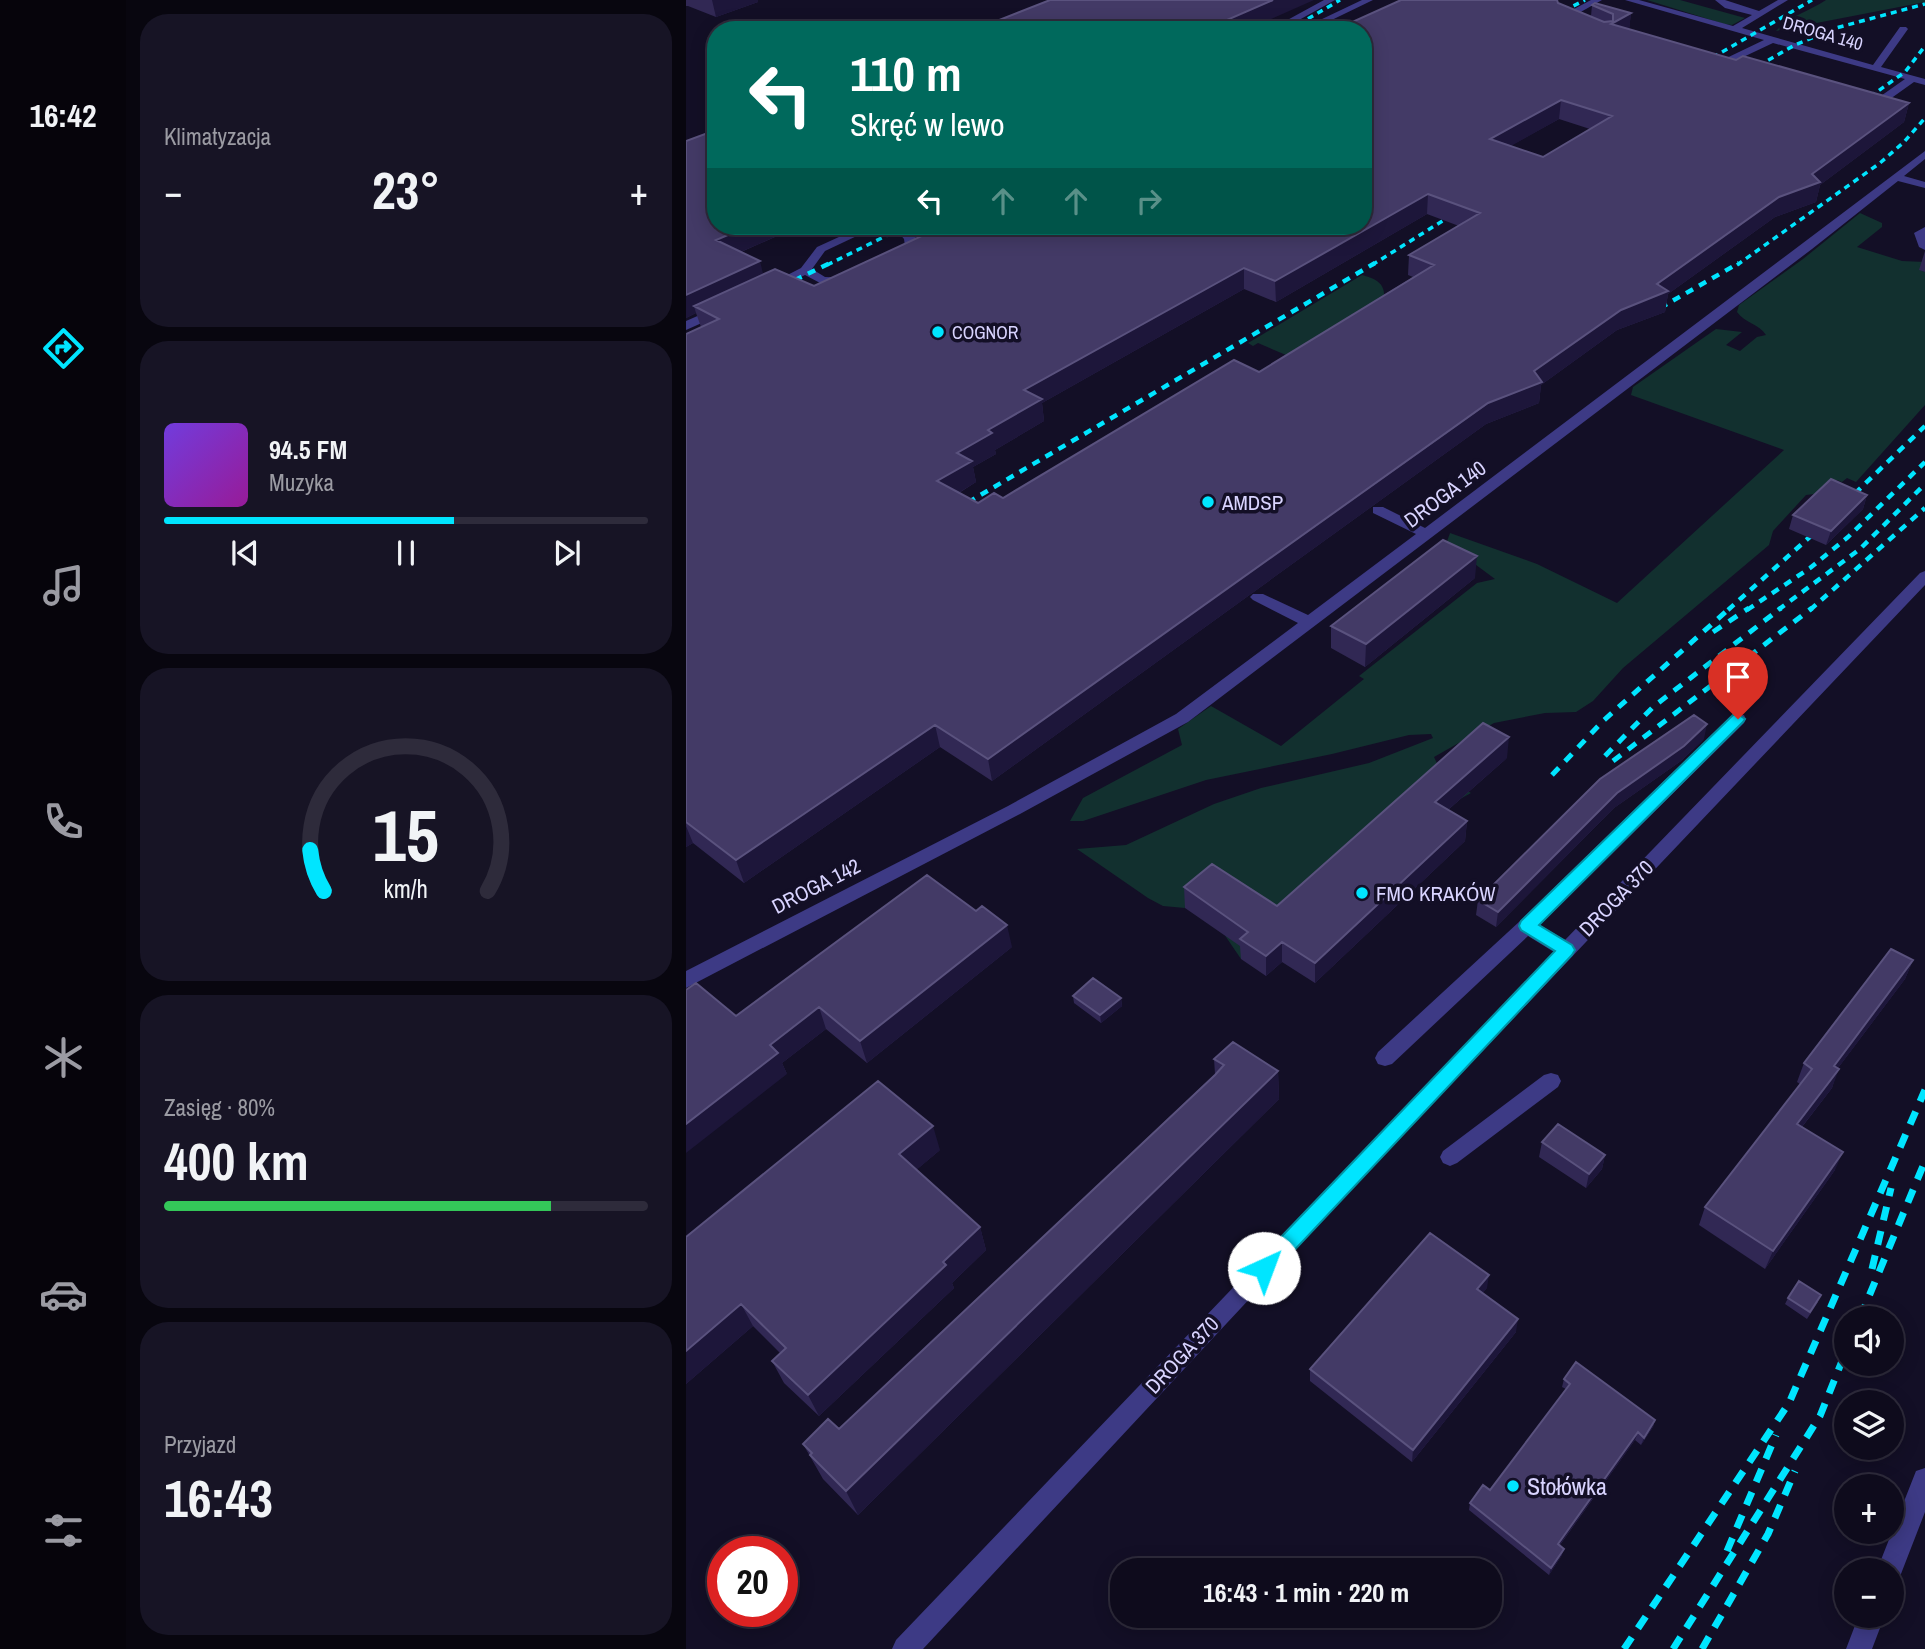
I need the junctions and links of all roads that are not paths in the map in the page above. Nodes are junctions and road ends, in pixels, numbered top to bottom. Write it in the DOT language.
graph roads {
  1 [pos="1331,0"];
  2 [pos="1367,0"];
  3 [pos="1598,0"];
  4 [pos="1629,0"];
  5 [pos="1719,0"];
  6 [pos="1784,0"];
  7 [pos="1760,14"];
  8 [pos="1290,21"];
  9 [pos="1326,21"];
  10 [pos="1573,23"];
  11 [pos="1734,29"];
  12 [pos="1903,29"];
  13 [pos="1774,39"];
  14 [pos="1717,66"];
  15 [pos="1875,68"];
  16 [pos="1913,78"];
  17 [pos="1925,82"];
  18 [pos="1872,107"];
  19 [pos="1925,153"];
  20 [pos="1896,177"];
  21 [pos="1925,185"];
  22 [pos="1925,230"];
  23 [pos="853,235"];
  24 [pos="907,235"];
  25 [pos="924,236"];
  26 [pos="910,238"];
  27 [pos="1925,247"];
  28 [pos="884,269"];
  29 [pos="804,270"];
  30 [pos="861,279"];
  31 [pos="846,281"];
  32 [pos="829,291"];
  33 [pos="757,292"];
  34 [pos="733,304"];
  35 [pos="686,326"];
  36 [pos="1378,510"];
  37 [pos="1427,534"];
  38 [pos="1925,576"];
  39 [pos="1258,597"];
  40 [pos="1309,622"];
  41 [pos="1738,719"];
  42 [pos="968,834"];
  43 [pos="1527,926"];
  44 [pos="1566,950"];
  45 [pos="686,980"];
  46 [pos="1385,1058"];
  47 [pos="1551,1081"];
  48 [pos="1450,1157"];
  49 [pos="1925,1479"];
  50 [pos="1895,1558"];
  51 [pos="1867,1628"];
  52 [pos="905,1649"];
  53 [pos="1859,1649"];
  1 -- 8 [label="lane"];
  2 -- 9 [label="lane"];
  3 -- 10 [label="lane"];
  4 -- 11 [label="lane, DROGA 140"];
  5 -- 7 [label="lane"];
  6 -- 7 [label="lane"];
  7 -- 11 [label="lane"];
  11 -- 13 [label="lane, DROGA 140"];
  12 -- 15 [label="lane"];
  13 -- 14 [label="lane"];
  13 -- 15 [label="lane, DROGA 140"];
  15 -- 16 [label="lane, DROGA 140"];
  16 -- 17 [label="lane, DROGA 140"];
  16 -- 18 [label="lane"];
  19 -- 20 [label="lane, DROGA 140"];
  20 -- 21 [label="lane"];
  20 -- 37 [label="lane, DROGA 140"];
  22 -- 27 [label="lane"];
  23 -- 29 [label="lane"];
  24 -- 26 [label="lane"];
  25 -- 26 [label="lane"];
  26 -- 28 [label="lane"];
  29 -- 31 [label="lane"];
  29 -- 33 [label="lane"];
  30 -- 31 [label="lane"];
  31 -- 32 [label="lane"];
  34 -- 35 [label="lane"];
  36 -- 37 [label="lane"];
  37 -- 40 [label="lane, DROGA 140"];
  38 -- 44 [label="lane, DROGA 370"];
  39 -- 40 [label="lane"];
  40 -- 42 [label="lane, DROGA 140"];
  41 -- 43 [label="lane"];
  42 -- 45 [label="lane, DROGA 142"];
  43 -- 44 [label="lane"];
  43 -- 46 [label="lane"];
  44 -- 52 [label="lane, DROGA 370"];
  47 -- 48 [label="lane"];
  49 -- 50 [label="lane"];
  51 -- 53 [label="lane"];
}
